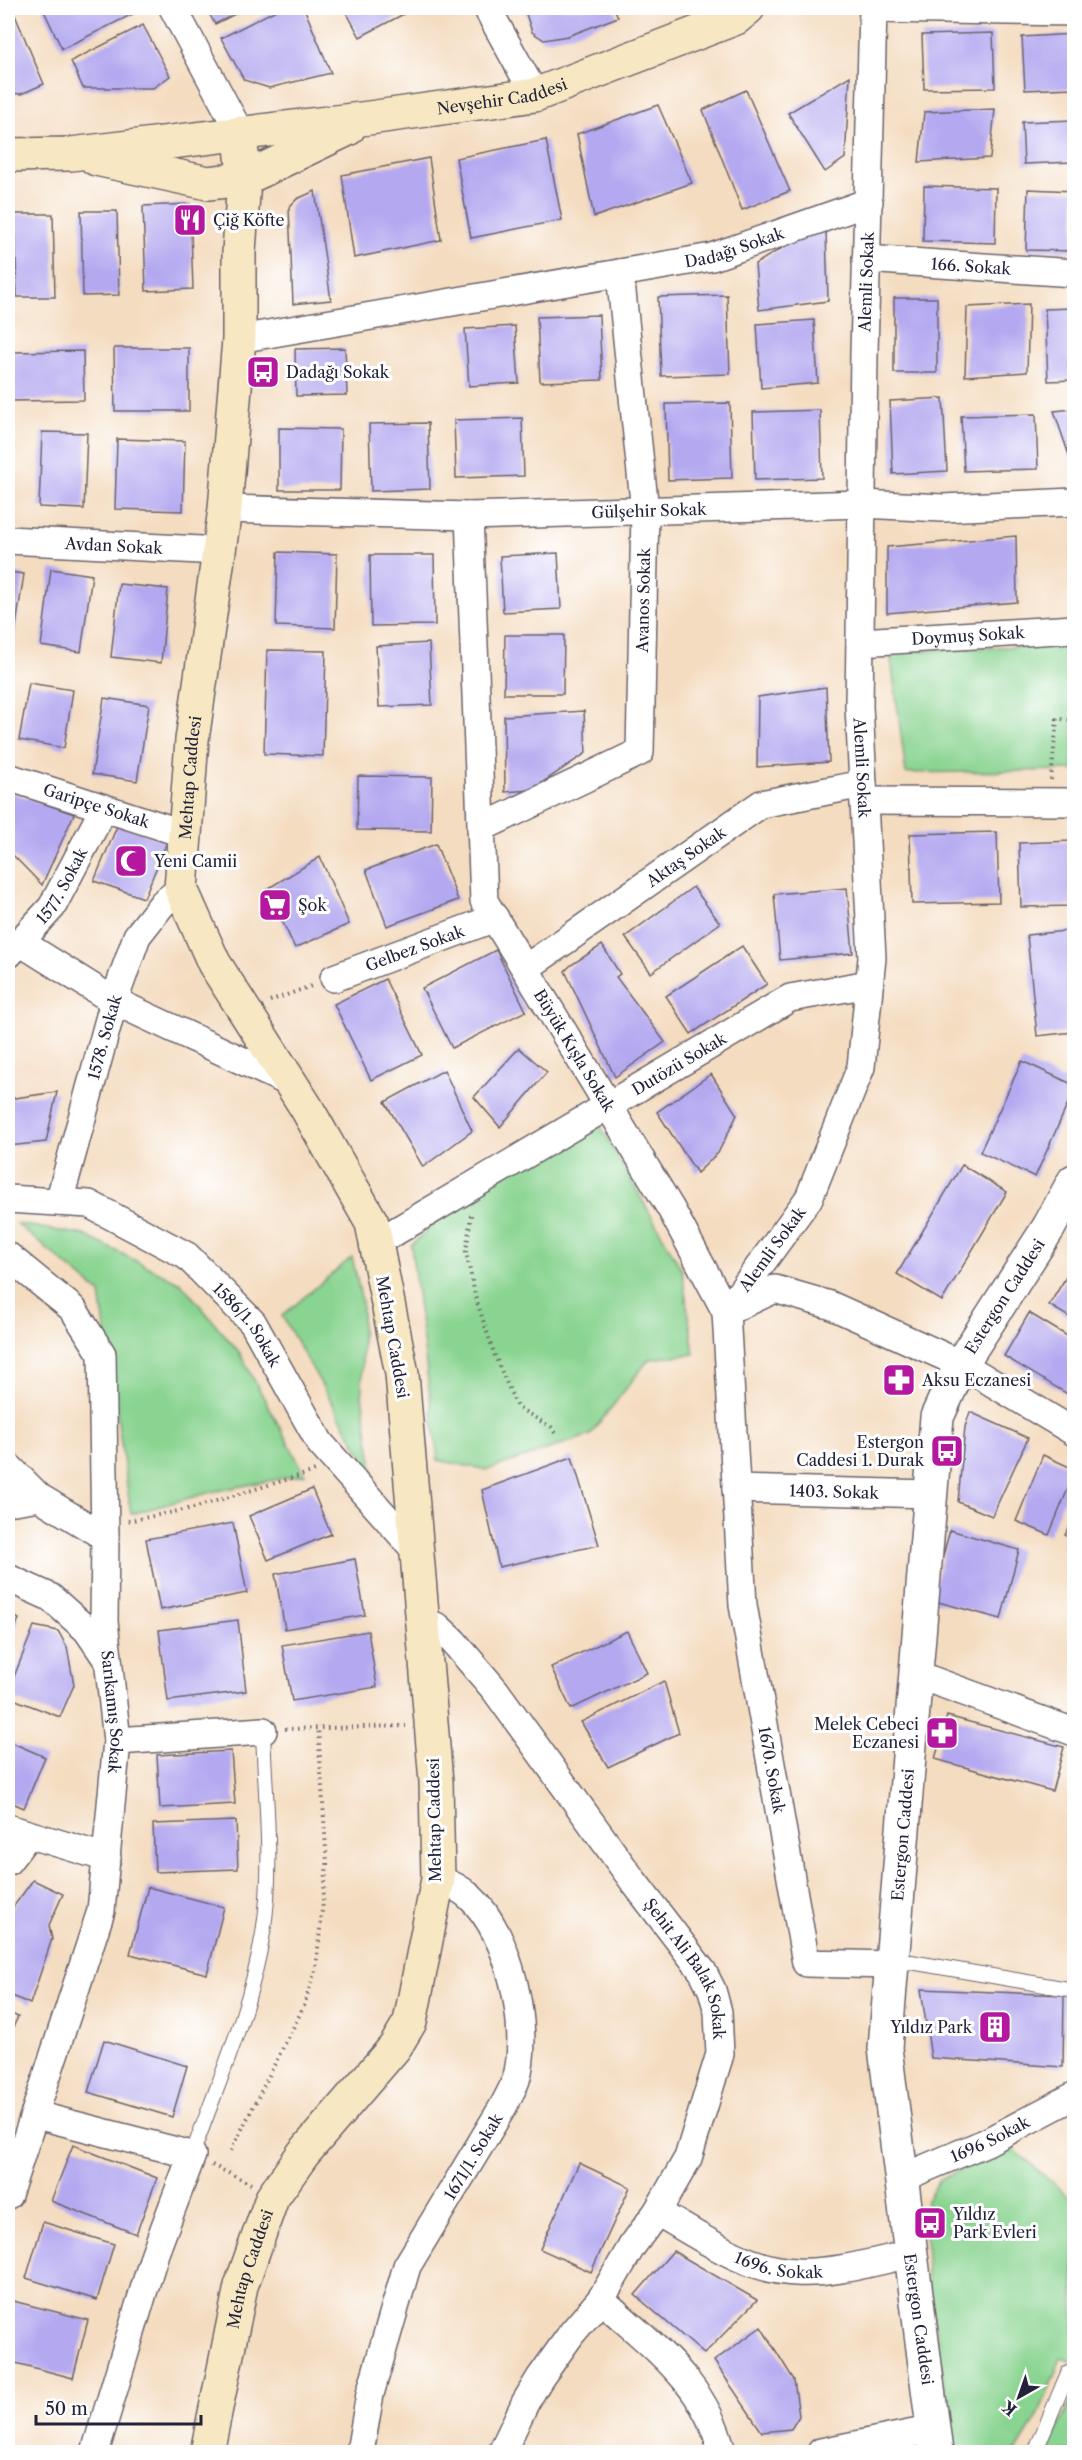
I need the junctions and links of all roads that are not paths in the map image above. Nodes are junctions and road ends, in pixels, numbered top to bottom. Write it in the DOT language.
graph roads {
  1 [pos="173,8"];
  2 [pos="487,8"];
  3 [pos="748,8"];
  4 [pos="873,8"];
  5 [pos="1074,12"];
  6 [pos="535,95"];
  7 [pos="369,118"];
  8 [pos="240,133"];
  9 [pos="202,136"];
  10 [pos="71,154"];
  11 [pos="8,156"];
  12 [pos="244,179"];
  13 [pos="208,183"];
  14 [pos="869,202"];
  15 [pos="239,252"];
  16 [pos="866,259"];
  17 [pos="620,273"];
  18 [pos="1074,273"];
  19 [pos="239,339"];
  20 [pos="1074,502"];
  21 [pos="862,504"];
  22 [pos="225,509"];
  23 [pos="645,511"];
  24 [pos="469,516"];
  25 [pos="8,540"];
  26 [pos="220,551"];
  27 [pos="1074,629"];
  28 [pos="860,642"];
  29 [pos="8,777"];
  30 [pos="864,793"];
  31 [pos="1061,802"];
  32 [pos="104,808"];
  33 [pos="481,828"];
  34 [pos="185,834"];
  35 [pos="181,889"];
  36 [pos="495,918"];
  37 [pos="14,949"];
  38 [pos="526,968"];
  39 [pos="334,978"];
  40 [pos="869,984"];
  41 [pos="114,1001"];
  42 [pos="290,1083"];
  43 [pos="609,1106"];
  44 [pos="1074,1181"];
  45 [pos="8,1199"];
  46 [pos="59,1202"];
  47 [pos="376,1243"];
  48 [pos="8,1256"];
  49 [pos="726,1312"];
  50 [pos="961,1364"];
  51 [pos="1074,1432"];
  52 [pos="8,1466"];
  53 [pos="736,1489"];
  54 [pos="931,1494"];
  55 [pos="39,1497"];
  56 [pos="8,1502"];
  57 [pos="105,1532"];
  58 [pos="416,1551"];
  59 [pos="8,1578"];
  60 [pos="421,1620"];
  61 [pos="108,1662"];
  62 [pos="915,1674"];
  63 [pos="263,1731"];
  64 [pos="1074,1732"];
  65 [pos="117,1741"];
  66 [pos="18,1831"];
  67 [pos="107,1858"];
  68 [pos="8,1861"];
  69 [pos="438,1879"];
  70 [pos="891,1965"];
  71 [pos="1074,1990"];
  72 [pos="1074,2096"];
  73 [pos="36,2115"];
  74 [pos="192,2155"];
  75 [pos="902,2178"];
  76 [pos="8,2195"];
  77 [pos="657,2212"];
  78 [pos="910,2254"];
  79 [pos="600,2299"];
  80 [pos="1074,2375"];
  81 [pos="935,2441"];
  82 [pos="94,2452"];
  83 [pos="207,2452"];
  84 [pos="360,2452"];
  85 [pos="502,2452"];
  86 [pos="722,2452"];
  87 [pos="821,2452"];
  88 [pos="1035,2452"];
  1 -- 8 [label="street"];
  2 -- 6 [label="street"];
  3 -- 6 [label="main road, Nevşehir Caddesi"];
  4 -- 5 [label="street"];
  4 -- 14 [label="street, Alemli Sokak"];
  6 -- 7 [label="main road, Nevşehir Caddesi"];
  7 -- 8 [label="main road, Nevşehir Caddesi"];
  7 -- 12 [label="main road"];
  8 -- 9 [label="main road, Nevşehir Caddesi"];
  8 -- 12 [label="main road, Mehtap Caddesi"];
  9 -- 10 [label="main road"];
  9 -- 13 [label="main road"];
  10 -- 11 [label="main road"];
  10 -- 13 [label="main road"];
  12 -- 13 [label="main road"];
  12 -- 15 [label="main road, Mehtap Caddesi"];
  13 -- 15 [label="main road"];
  14 -- 16 [label="street, Alemli Sokak"];
  14 -- 17 [label="street, Dadağı Sokak"];
  15 -- 19 [label="main road, Mehtap Caddesi"];
  16 -- 18 [label="street, 166. Sokak"];
  16 -- 21 [label="street, Alemli Sokak"];
  17 -- 19 [label="street, Dadağı Sokak"];
  17 -- 23 [label="street, Avanos Sokak"];
  19 -- 22 [label="main road, Mehtap Caddesi"];
  20 -- 21 [label="street, Gülşehir Sokak"];
  21 -- 23 [label="street, Gülşehir Sokak"];
  21 -- 28 [label="street, Alemli Sokak"];
  22 -- 24 [label="street, Gülşehir Sokak"];
  22 -- 26 [label="main road, Mehtap Caddesi"];
  23 -- 24 [label="street, Gülşehir Sokak"];
  23 -- 33 [label="street, Avanos Sokak"];
  24 -- 33 [label="street, Büyük Kışla Sokak"];
  25 -- 26 [label="street, Avdan Sokak"];
  26 -- 34 [label="main road, Mehtap Caddesi"];
  27 -- 28 [label="street, Doymuş Sokak"];
  28 -- 30 [label="street, Alemli Sokak"];
  29 -- 32 [label="street, Garipçe Sokak"];
  30 -- 31 [label="street, Aktaş Sokak"];
  30 -- 38 [label="street, Aktaş Sokak"];
  30 -- 40 [label="street, Alemli Sokak"];
  32 -- 34 [label="street, Garipçe Sokak"];
  32 -- 37 [label="street, 1577. Sokak"];
  33 -- 36 [label="street, Büyük Kışla Sokak"];
  34 -- 35 [label="main road, Mehtap Caddesi"];
  35 -- 41 [label="street, 1578. Sokak"];
  35 -- 42 [label="main road, Mehtap Caddesi"];
  36 -- 38 [label="street, Büyük Kışla Sokak"];
  36 -- 39 [label="street, Gelbez Sokak"];
  37 -- 41 [label="street"];
  38 -- 43 [label="street, Büyük Kışla Sokak"];
  40 -- 43 [label="street, Dutözü Sokak"];
  40 -- 49 [label="street, Alemli Sokak"];
  41 -- 42 [label="street"];
  41 -- 46 [label="street, 1578. Sokak"];
  42 -- 47 [label="main road, Mehtap Caddesi"];
  43 -- 47 [label="street, Dutözü Sokak"];
  43 -- 49 [label="street, Büyük Kışla Sokak"];
  44 -- 50 [label="street, Estergon Caddesi"];
  45 -- 46 [label="street, 1586/1. Sokak"];
  46 -- 58 [label="street, 1586/1. Sokak"];
  47 -- 58 [label="main road, Mehtap Caddesi"];
  48 -- 57 [label="street, Sarıkamış Sokak"];
  49 -- 50 [label="street"];
  49 -- 53 [label="street"];
  50 -- 51 [label="street"];
  50 -- 54 [label="street, Estergon Caddesi"];
  52 -- 55 [label="street"];
  53 -- 54 [label="street, 1403. Sokak"];
  53 -- 70 [label="street, 1670. Sokak"];
  54 -- 62 [label="street, Estergon Caddesi"];
  55 -- 56 [label="street"];
  55 -- 57 [label="street"];
  57 -- 61 [label="street, Sarıkamış Sokak"];
  58 -- 60 [label="main road, Mehtap Caddesi"];
  59 -- 61 [label="street"];
  60 -- 69 [label="main road, Mehtap Caddesi"];
  60 -- 77 [label="street, Şehit Ali Balak Sokak"];
  61 -- 65 [label="street, Sarıkamış Sokak"];
  62 -- 64 [label="street"];
  62 -- 70 [label="street, Estergon Caddesi"];
  63 -- 65 [label="street"];
  63 -- 74 [label="lane"];
  65 -- 67 [label="street, Sarıkamış Sokak"];
  66 -- 67 [label="street"];
  66 -- 68 [label="street"];
  67 -- 73 [label="street, Sarıkamış Sokak"];
  69 -- 83 [label="main road, Mehtap Caddesi"];
  69 -- 84 [label="street, 1671/1. Sokak"];
  70 -- 71 [label="lane"];
  70 -- 75 [label="street, Estergon Caddesi"];
  72 -- 75 [label="street, 1696 Sokak"];
  73 -- 74 [label="street"];
  73 -- 76 [label="street, Sarıkamış Sokak"];
  74 -- 82 [label="street"];
  75 -- 78 [label="street, Estergon Caddesi"];
  77 -- 78 [label="street, 1696. Sokak"];
  77 -- 79 [label="street, Şehit Ali Balak Sokak"];
  78 -- 81 [label="street, Estergon Caddesi"];
  79 -- 85 [label="street, Şehit Ali Balak Sokak"];
  79 -- 86 [label="street"];
  80 -- 88 [label="lane"];
  81 -- 87 [label="street"];
}
